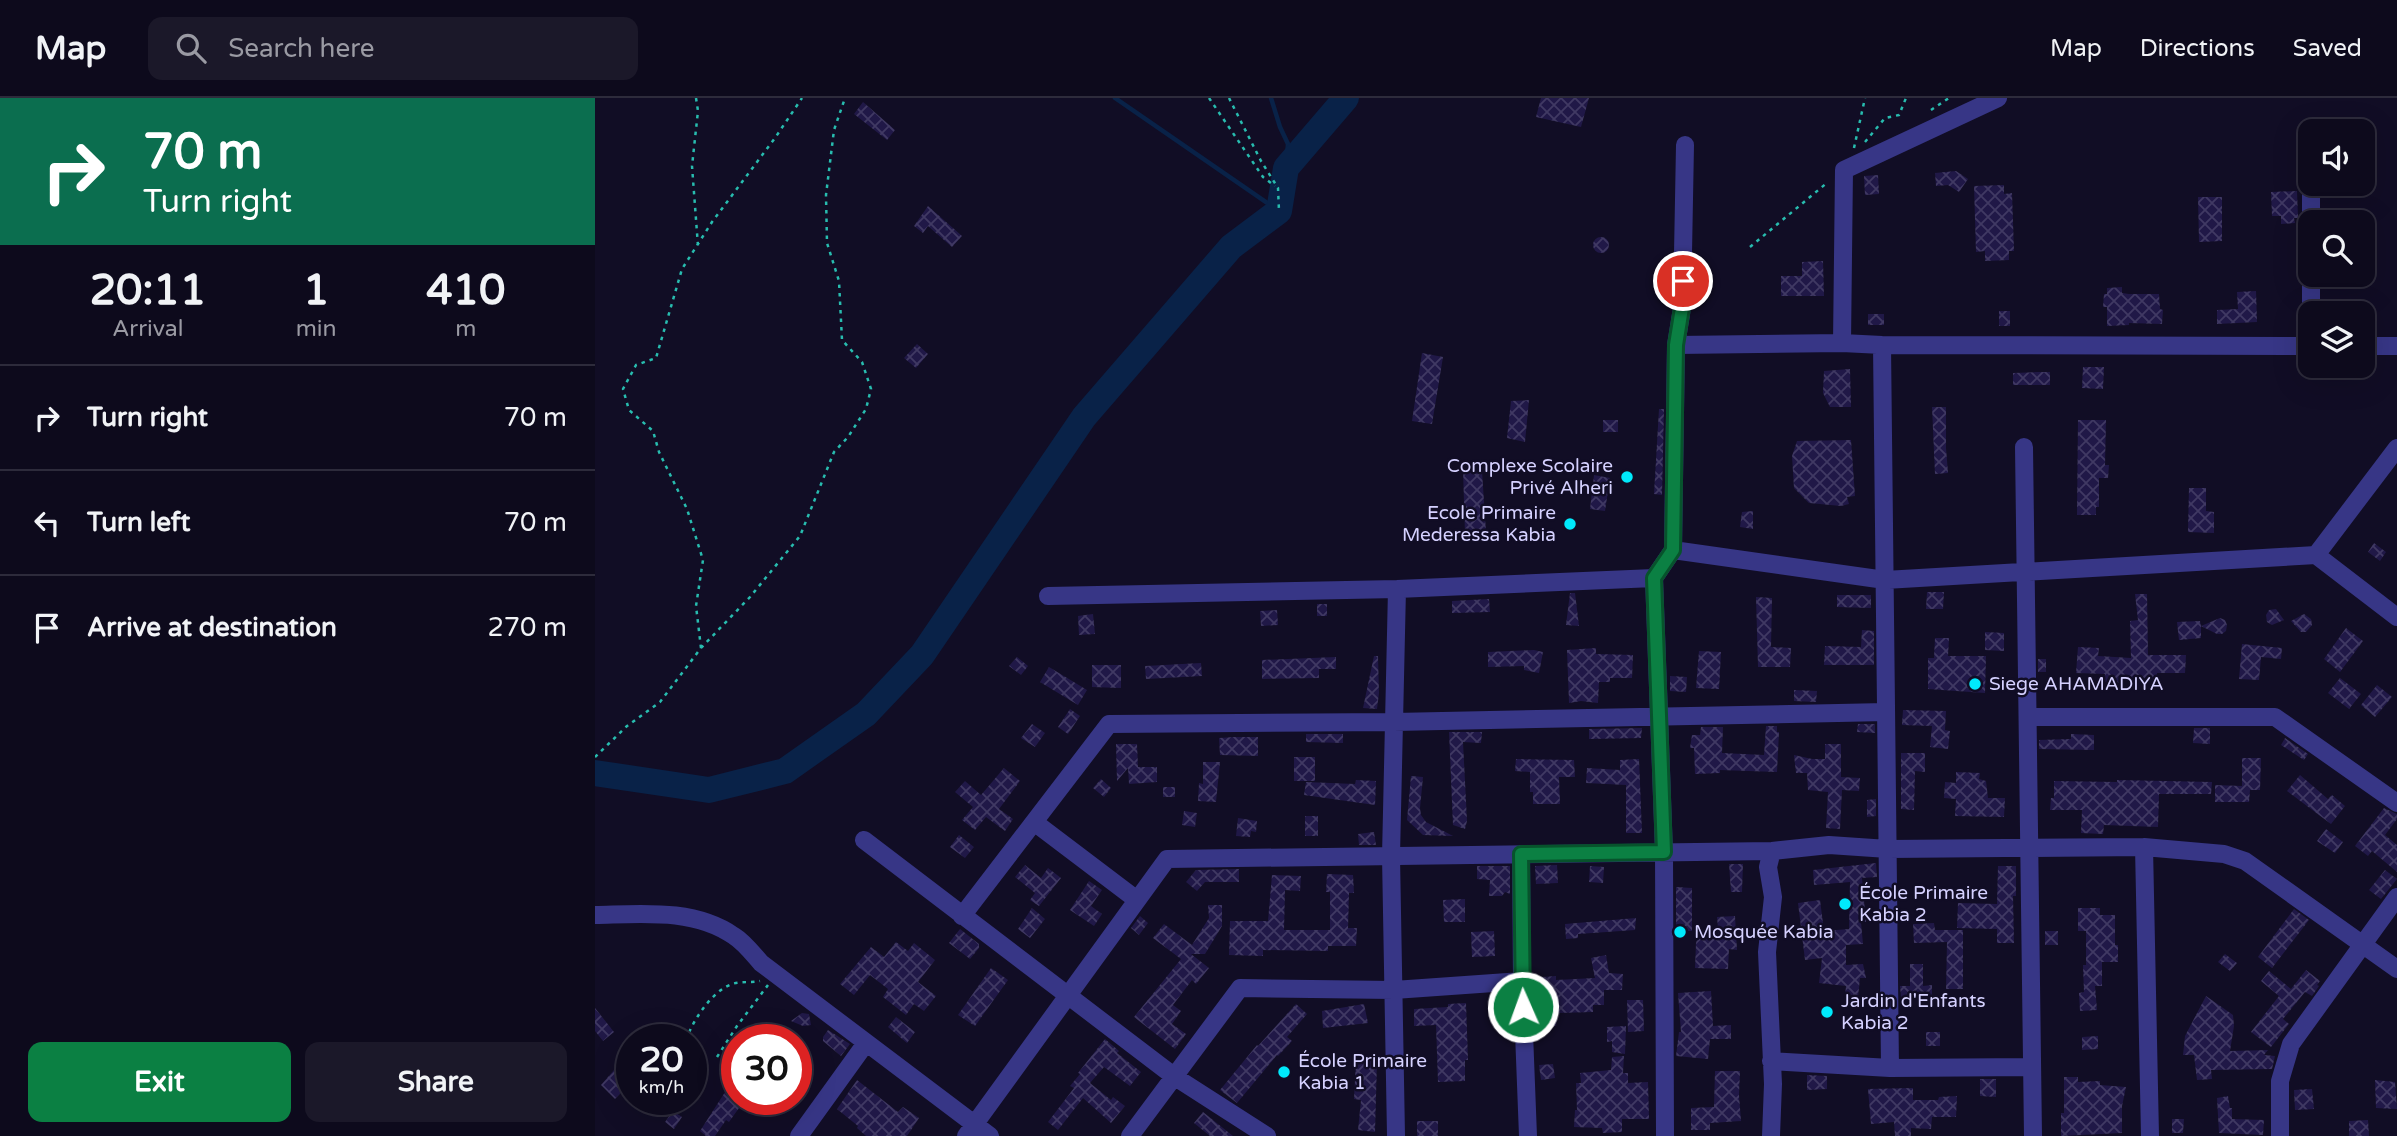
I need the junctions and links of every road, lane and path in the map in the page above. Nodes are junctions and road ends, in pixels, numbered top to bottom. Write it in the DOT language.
graph roads {
  1 [pos="696,98"];
  2 [pos="802,98"];
  3 [pos="845,98"];
  4 [pos="1209,98"];
  5 [pos="1229,98"];
  6 [pos="1865,98"];
  7 [pos="1906,98"];
  8 [pos="1998,98"];
  9 [pos="1685,145"];
  10 [pos="1844,170"];
  11 [pos="1278,188"];
  12 [pos="1279,211"];
  13 [pos="698,246"];
  14 [pos="1750,247"];
  15 [pos="1842,343"];
  16 [pos="1676,345"];
  17 [pos="1882,345"];
  18 [pos="2298,346"];
  19 [pos="2375,346"];
  20 [pos="2397,346"];
  21 [pos="2024,446"];
  22 [pos="2397,448"];
  23 [pos="1673,550"];
  24 [pos="2316,555"];
  25 [pos="2026,573"];
  26 [pos="1654,578"];
  27 [pos="1885,580"];
  28 [pos="1397,589"];
  29 [pos="1048,596"];
  30 [pos="2397,617"];
  31 [pos="701,649"];
  32 [pos="1886,712"];
  33 [pos="1659,717"];
  34 [pos="2028,717"];
  35 [pos="1394,722"];
  36 [pos="595,757"];
  37 [pos="2397,803"];
  38 [pos="1034,822"];
  39 [pos="864,840"];
  40 [pos="2029,847"];
  41 [pos="2144,847"];
  42 [pos="1888,849"];
  43 [pos="1772,851"];
  44 [pos="1664,852"];
  45 [pos="1521,854"];
  46 [pos="1391,856"];
  47 [pos="2397,897"];
  48 [pos="1137,900"];
  49 [pos="595,915"];
  50 [pos="962,916"];
  51 [pos="2363,944"];
  52 [pos="2397,969"];
  53 [pos="776,974"];
  54 [pos="1522,981"];
  55 [pos="1394,990"];
  56 [pos="1067,996"];
  57 [pos="693,1024"];
  58 [pos="866,1043"];
  59 [pos="717,1057"];
  60 [pos="1771,1061"];
  61 [pos="2032,1067"];
  62 [pos="1890,1068"];
  63 [pos="1175,1077"];
  64 [pos="970,1130"];
  65 [pos="799,1136"];
  66 [pos="990,1136"];
  67 [pos="1130,1136"];
  68 [pos="1267,1136"];
  69 [pos="1396,1136"];
  70 [pos="1528,1136"];
  71 [pos="1665,1136"];
  72 [pos="1771,1136"];
  73 [pos="2033,1136"];
  74 [pos="2150,1136"];
  75 [pos="2280,1136"];
  1 -- 13 [label="path"];
  2 -- 13 [label="path"];
  3 -- 31 [label="path"];
  4 -- 11 [label="path"];
  5 -- 11 [label="path"];
  6 -- 10 [label="path"];
  7 -- 10 [label="path"];
  8 -- 10 [label="street"];
  9 -- 16 [label="street"];
  10 -- 14 [label="path"];
  10 -- 15 [label="street"];
  11 -- 12 [label="path"];
  13 -- 31 [label="path"];
  15 -- 16 [label="street"];
  15 -- 17 [label="street"];
  16 -- 23 [label="street"];
  17 -- 18 [label="street"];
  17 -- 27 [label="street"];
  19 -- 20 [label="street"];
  21 -- 25 [label="street"];
  22 -- 24 [label="street"];
  23 -- 26 [label="street"];
  23 -- 27 [label="street"];
  24 -- 25 [label="street"];
  24 -- 30 [label="street"];
  25 -- 27 [label="street"];
  25 -- 34 [label="street"];
  26 -- 28 [label="street"];
  26 -- 33 [label="street"];
  27 -- 32 [label="street"];
  28 -- 29 [label="street"];
  28 -- 35 [label="street"];
  31 -- 36 [label="path"];
  32 -- 33 [label="street"];
  32 -- 42 [label="street"];
  33 -- 35 [label="street"];
  33 -- 44 [label="street"];
  34 -- 37 [label="street"];
  34 -- 40 [label="street"];
  35 -- 38 [label="street"];
  35 -- 46 [label="street"];
  38 -- 48 [label="street"];
  38 -- 50 [label="street"];
  39 -- 50 [label="street"];
  40 -- 41 [label="street"];
  40 -- 42 [label="street"];
  40 -- 61 [label="street"];
  41 -- 51 [label="street"];
  41 -- 74 [label="street"];
  42 -- 43 [label="street"];
  42 -- 62 [label="street"];
  43 -- 44 [label="street"];
  43 -- 60 [label="street"];
  44 -- 45 [label="street"];
  44 -- 71 [label="street"];
  45 -- 46 [label="street"];
  45 -- 54 [label="street"];
  46 -- 48 [label="street"];
  46 -- 55 [label="street"];
  47 -- 51 [label="street"];
  48 -- 56 [label="street"];
  49 -- 53 [label="street"];
  50 -- 56 [label="street"];
  51 -- 52 [label="street"];
  51 -- 75 [label="street"];
  53 -- 57 [label="path"];
  53 -- 58 [label="street"];
  53 -- 59 [label="path"];
  54 -- 55 [label="street"];
  54 -- 70 [label="street"];
  55 -- 63 [label="street"];
  55 -- 69 [label="street"];
  56 -- 63 [label="street"];
  56 -- 64 [label="street"];
  58 -- 64 [label="street"];
  58 -- 65 [label="street"];
  60 -- 62 [label="street"];
  60 -- 72 [label="street"];
  61 -- 62 [label="street"];
  61 -- 73 [label="street"];
  63 -- 67 [label="street"];
  63 -- 68 [label="street"];
  64 -- 66 [label="street"];
}
